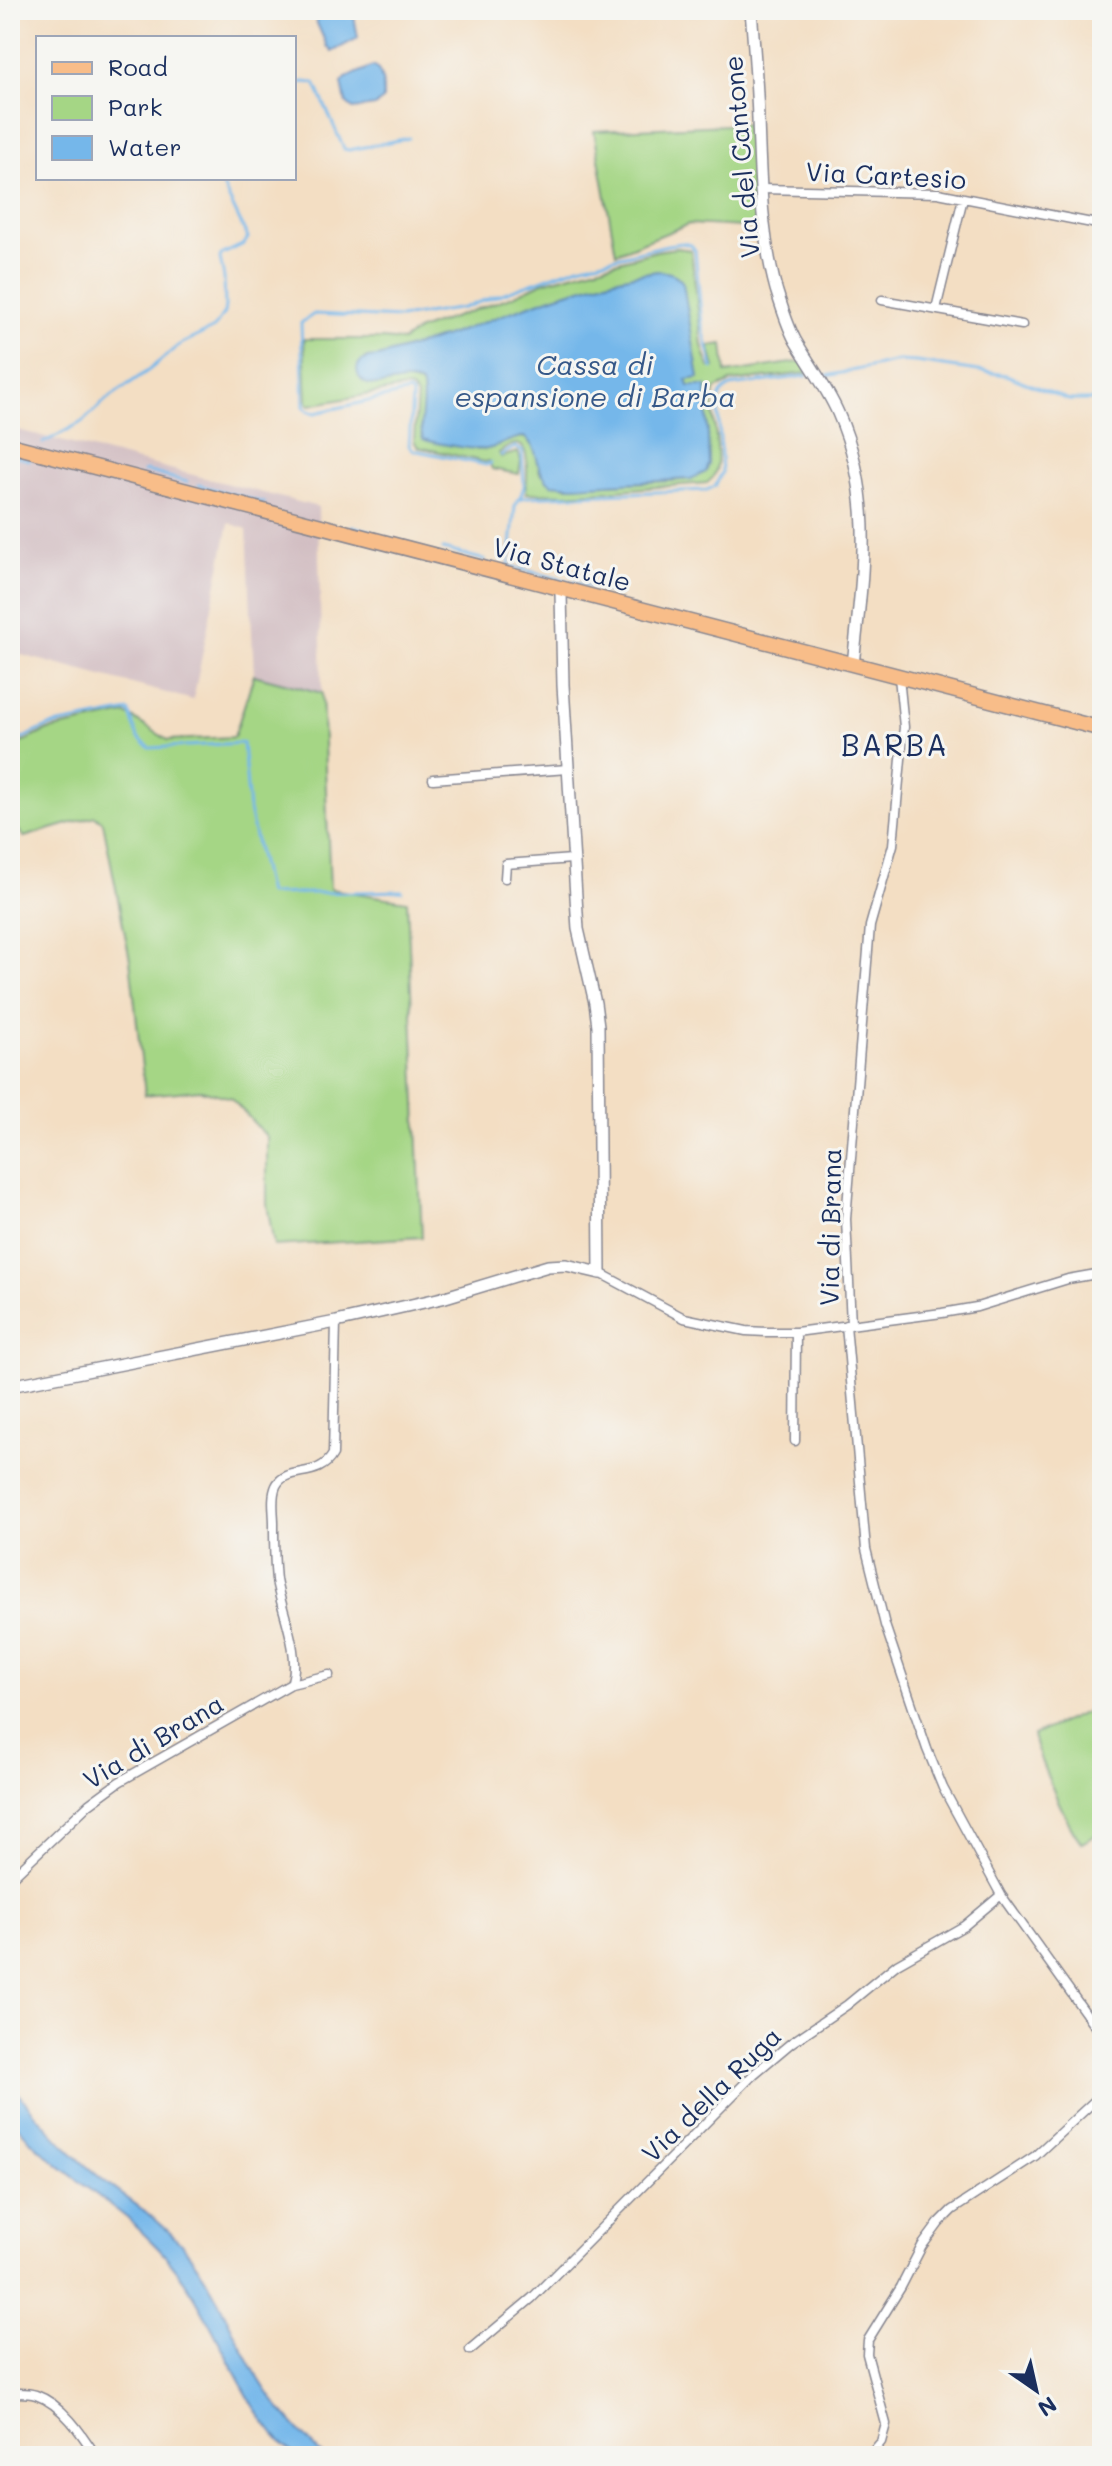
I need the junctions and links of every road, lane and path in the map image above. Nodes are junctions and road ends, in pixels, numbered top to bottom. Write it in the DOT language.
graph roads {
  1 [pos="751,10"];
  2 [pos="761,189"];
  3 [pos="963,198"];
  4 [pos="1102,225"];
  5 [pos="882,300"];
  6 [pos="936,309"];
  7 [pos="1022,325"];
  8 [pos="10,445"];
  9 [pos="563,588"];
  10 [pos="853,665"];
  11 [pos="899,677"];
  12 [pos="1102,729"];
  13 [pos="568,769"];
  14 [pos="433,779"];
  15 [pos="572,859"];
  16 [pos="505,878"];
  17 [pos="600,1273"];
  18 [pos="1102,1273"];
  19 [pos="336,1322"];
  20 [pos="848,1325"];
  21 [pos="796,1332"];
  22 [pos="10,1386"];
  23 [pos="795,1441"];
  24 [pos="329,1675"];
  25 [pos="291,1684"];
  26 [pos="10,1879"];
  27 [pos="1001,1895"];
  28 [pos="1102,2036"];
  29 [pos="1102,2094"];
  30 [pos="470,2350"];
  31 [pos="10,2393"];
  32 [pos="96,2456"];
  33 [pos="869,2456"];
  1 -- 2 [label="street, Via del Cantone"];
  2 -- 3 [label="street, Via Cartesio"];
  2 -- 10 [label="street, Via del Cantone"];
  3 -- 4 [label="street, Via Cartesio"];
  3 -- 6 [label="street"];
  5 -- 6 [label="street"];
  6 -- 7 [label="street"];
  8 -- 9 [label="main road, Via Statale"];
  9 -- 10 [label="main road, Via Statale"];
  9 -- 13 [label="street"];
  10 -- 11 [label="main road, Via Statale"];
  11 -- 12 [label="main road, Via Statale"];
  11 -- 20 [label="street, Via di Brana"];
  13 -- 14 [label="street"];
  13 -- 15 [label="street"];
  15 -- 16 [label="street"];
  15 -- 17 [label="street"];
  17 -- 19 [label="street, Via di Brana"];
  17 -- 21 [label="street, Via di Brana"];
  18 -- 20 [label="street"];
  19 -- 22 [label="street, Via di Brana"];
  19 -- 25 [label="street"];
  20 -- 21 [label="street, Via di Brana"];
  20 -- 27 [label="street"];
  21 -- 23 [label="street"];
  24 -- 25 [label="street, Via di Brana"];
  25 -- 26 [label="street, Via di Brana"];
  27 -- 28 [label="street"];
  27 -- 30 [label="street, Via della Ruga"];
  29 -- 33 [label="street"];
  31 -- 32 [label="street"];
}
